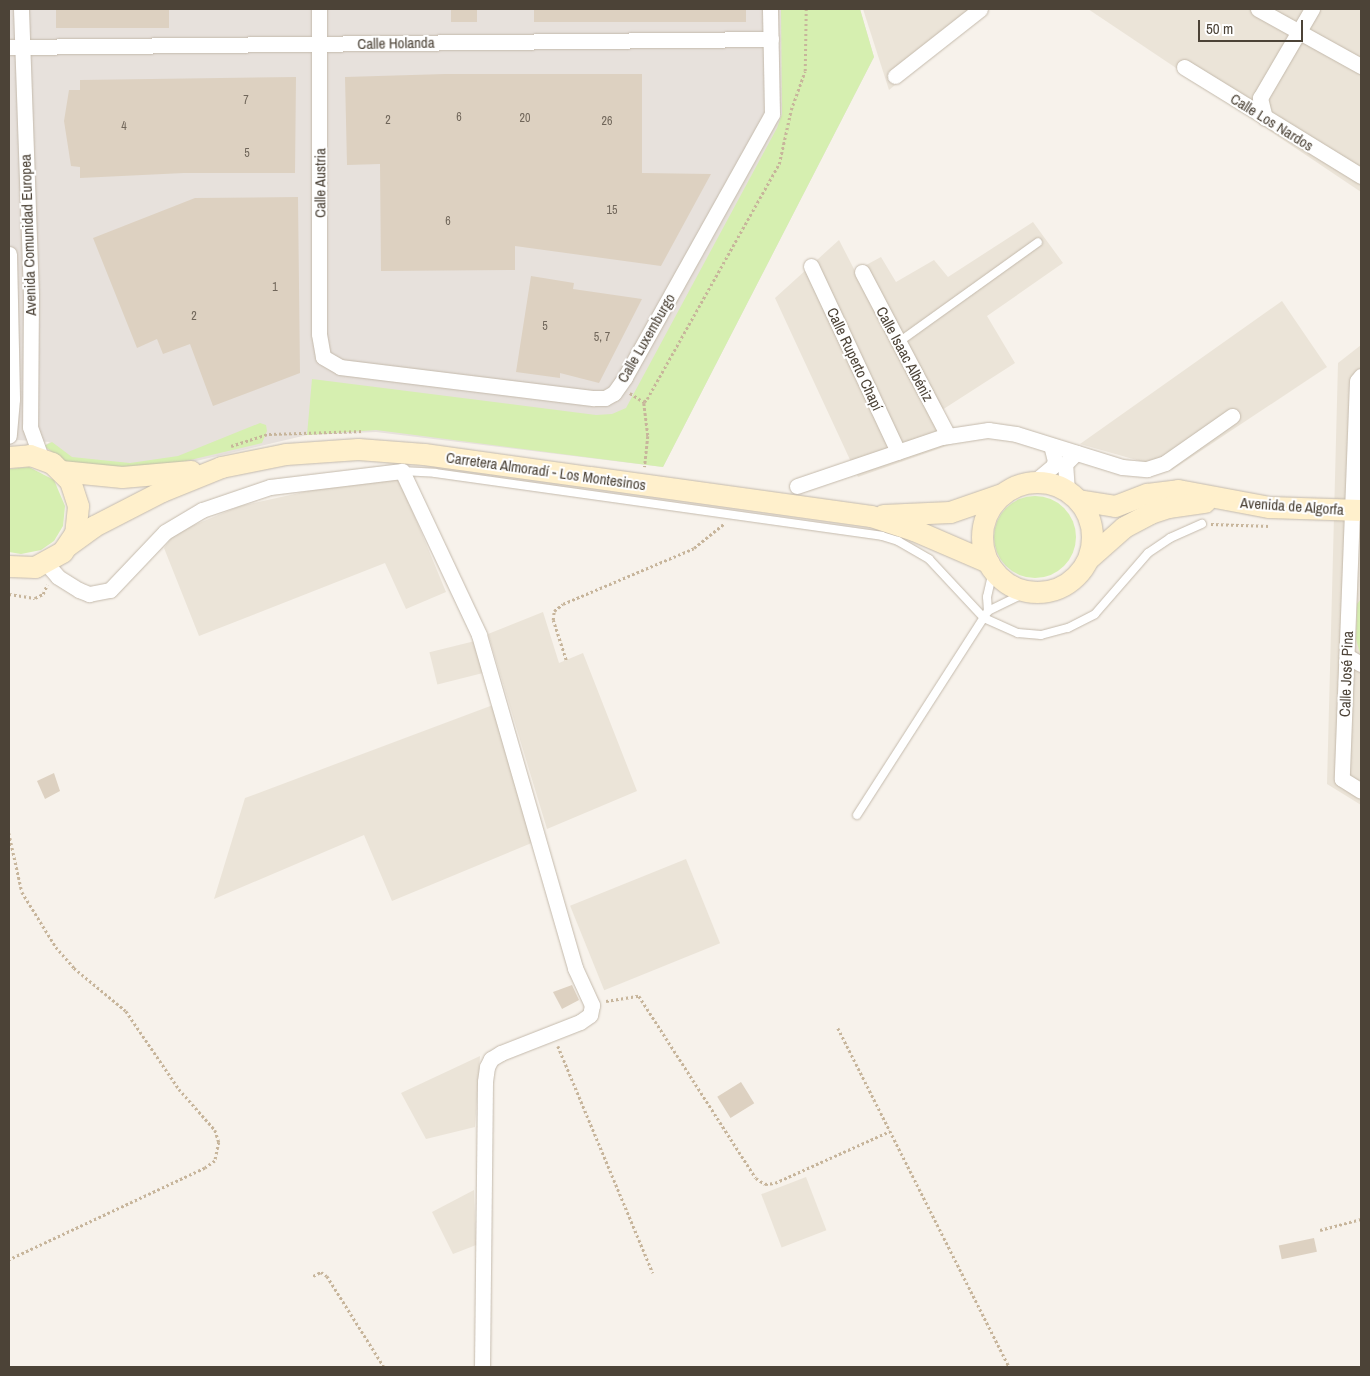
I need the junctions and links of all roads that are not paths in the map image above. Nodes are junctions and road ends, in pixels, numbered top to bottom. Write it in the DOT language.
graph roads {
  1 [pos="21,9"];
  2 [pos="319,9"];
  3 [pos="770,9"];
  4 [pos="980,9"];
  5 [pos="1258,9"];
  6 [pos="1312,9"];
  7 [pos="1298,32"];
  8 [pos="770,39"];
  9 [pos="320,44"];
  10 [pos="15,47"];
  11 [pos="1361,66"];
  12 [pos="1184,67"];
  13 [pos="895,76"];
  14 [pos="1265,118"];
  15 [pos="1361,176"];
  16 [pos="1038,242"];
  17 [pos="9,254"];
  18 [pos="811,266"];
  19 [pos="862,272"];
  20 [pos="10,296"];
  21 [pos="31,296"];
  22 [pos="899,342"];
  23 [pos="323,356"];
  24 [pos="1361,376"];
  25 [pos="1232,416"];
  26 [pos="9,436"];
  27 [pos="948,436"];
  28 [pos="1051,444"];
  29 [pos="898,452"];
  30 [pos="1076,453"];
  31 [pos="9,456"];
  32 [pos="41,458"];
  33 [pos="224,458"];
  34 [pos="61,471"];
  35 [pos="402,471"];
  36 [pos="1034,482"];
  37 [pos="797,486"];
  38 [pos="1003,494"];
  39 [pos="1072,496"];
  40 [pos="1223,500"];
  41 [pos="1357,510"];
  42 [pos="870,516"];
  43 [pos="1202,524"];
  44 [pos="68,545"];
  45 [pos="1088,558"];
  46 [pos="9,566"];
  47 [pos="990,566"];
  48 [pos="50,568"];
  49 [pos="1355,591"];
  50 [pos="1027,592"];
  51 [pos="986,615"];
  52 [pos="1347,656"];
  53 [pos="1361,664"];
  54 [pos="1361,791"];
  55 [pos="857,815"];
  56 [pos="482,1367"];
  1 -- 10 [label="street, Avenida Comunidad Europea"];
  2 -- 9 [label="street, Calle Austria"];
  3 -- 8 [label="street, Calle Luxemburgo"];
  4 -- 13 [label="street"];
  5 -- 7 [label="street"];
  6 -- 7 [label="street"];
  7 -- 11 [label="street"];
  7 -- 14 [label="street"];
  8 -- 9 [label="street, Calle Holanda"];
  8 -- 23 [label="street, Calle Luxemburgo"];
  9 -- 10 [label="street, Calle Holanda"];
  9 -- 23 [label="street, Calle Austria"];
  10 -- 21 [label="street, Avenida Comunidad Europea"];
  12 -- 14 [label="street, Calle Los Nardos"];
  14 -- 15 [label="street, Calle Los Nardos"];
  16 -- 22 [label="lane"];
  17 -- 20 [label="street, Avenida Comunidad Europea"];
  18 -- 29 [label="street, Calle Ruperto Chapí"];
  19 -- 22 [label="street, Calle Isaac Albéniz"];
  20 -- 21 [label="street"];
  20 -- 26 [label="street, Avenida Comunidad Europea"];
  21 -- 32 [label="street, Avenida Comunidad Europea"];
  22 -- 27 [label="street, Calle Isaac Albéniz"];
  24 -- 41 [label="street, Calle José Pina"];
  25 -- 30 [label="street"];
  27 -- 28 [label="street"];
  27 -- 29 [label="street"];
  28 -- 30 [label="street"];
  28 -- 36 [label="street"];
  29 -- 37 [label="street"];
  30 -- 39 [label="street"];
  31 -- 32 [label="main road"];
  32 -- 34 [label="main road"];
  33 -- 34 [label="main road, Carretera Almoradí - Los Montesinos"];
  33 -- 42 [label="main road, Carretera Almoradí - Los Montesinos"];
  33 -- 44 [label="main road, Carretera Almoradí - Los Montesinos"];
  34 -- 44 [label="main road"];
  35 -- 48 [label="street"];
  35 -- 51 [label="lane"];
  35 -- 56 [label="street"];
  36 -- 38 [label="main road"];
  36 -- 39 [label="main road"];
  38 -- 42 [label="main road, Carretera Almoradí - Los Montesinos"];
  38 -- 47 [label="main road"];
  39 -- 40 [label="main road, Avenida de Algorfa"];
  39 -- 45 [label="main road"];
  40 -- 41 [label="main road, Avenida de Algorfa"];
  40 -- 45 [label="main road, Avenida de Algorfa"];
  41 -- 49 [label="street, Calle José Pina"];
  42 -- 47 [label="main road, Carretera Almoradí - Los Montesinos"];
  43 -- 51 [label="lane"];
  44 -- 48 [label="main road, Carretera Almoradí - Los Montesinos"];
  45 -- 50 [label="main road"];
  46 -- 48 [label="main road"];
  47 -- 50 [label="main road"];
  47 -- 51 [label="lane"];
  49 -- 52 [label="street, Calle José Pina"];
  50 -- 51 [label="lane"];
  51 -- 55 [label="lane"];
  52 -- 53 [label="street"];
  52 -- 54 [label="street, Calle José Pina"];
}
